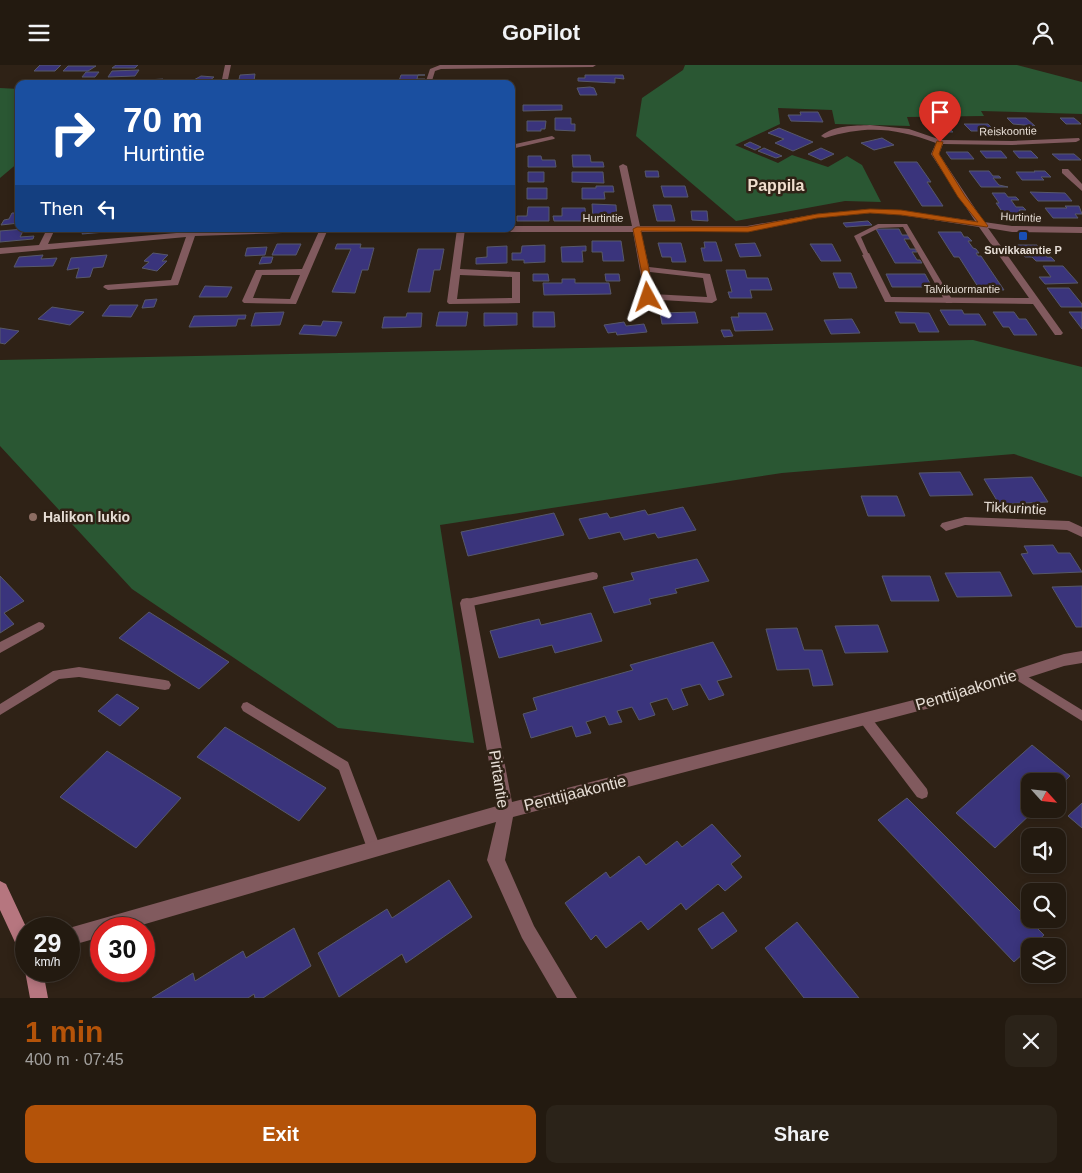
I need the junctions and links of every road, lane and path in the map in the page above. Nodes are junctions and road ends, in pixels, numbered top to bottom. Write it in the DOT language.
graph roads {
  1 [pos="228,65"];
  2 [pos="593,65"];
  3 [pos="478,66"];
  4 [pos="225,80"];
  5 [pos="429,80"];
  6 [pos="826,136"];
  7 [pos="552,139"];
  8 [pos="1076,140"];
  9 [pos="940,142"];
  10 [pos="515,149"];
  11 [pos="622,166"];
  12 [pos="1065,171"];
  13 [pos="1082,189"];
  14 [pos="984,226"];
  15 [pos="515,229"];
  16 [pos="637,229"];
  17 [pos="1082,230"];
  18 [pos="50,232"];
  19 [pos="183,232"];
  20 [pos="192,232"];
  21 [pos="323,232"];
  22 [pos="461,232"];
  23 [pos="42,247"];
  24 [pos="0,251"];
  25 [pos="866,255"];
  26 [pos="645,269"];
  27 [pos="306,272"];
  28 [pos="456,272"];
  29 [pos="108,287"];
  30 [pos="949,301"];
  31 [pos="1036,301"];
  32 [pos="1058,333"];
  33 [pos="946,526"];
  34 [pos="1082,532"];
  35 [pos="593,576"];
  36 [pos="467,603"];
  37 [pos="39,626"];
  38 [pos="0,648"];
  39 [pos="1082,657"];
  40 [pos="1017,675"];
  41 [pos="164,685"];
  42 [pos="247,707"];
  43 [pos="0,710"];
  44 [pos="1082,716"];
  45 [pos="865,719"];
  46 [pos="922,793"];
  47 [pos="506,811"];
  48 [pos="374,849"];
  49 [pos="0,890"];
  50 [pos="15,923"];
  51 [pos="80,934"];
  52 [pos="36,982"];
  53 [pos="38,998"];
  54 [pos="568,998"];
  1 -- 4 [label="street"];
  2 -- 3 [label="street"];
  3 -- 5 [label="street"];
  6 -- 9 [label="street, Reiskoontie"];
  7 -- 10 [label="lane"];
  8 -- 9 [label="street, Reiskoontie"];
  9 -- 14 [label="street"];
  11 -- 16 [label="street"];
  12 -- 13 [label="street"];
  14 -- 16 [label="street, Hurtintie"];
  14 -- 17 [label="street, Hurtintie"];
  14 -- 31 [label="street"];
  15 -- 16 [label="street, Hurtintie"];
  16 -- 26 [label="street"];
  18 -- 23 [label="street"];
  19 -- 23 [label="street"];
  20 -- 29 [label="street"];
  21 -- 27 [label="street"];
  22 -- 28 [label="street"];
  23 -- 24 [label="street"];
  25 -- 30 [label="street, Talvikuormantie"];
  25 -- 30 [label="lane"];
  26 -- 26 [label="street"];
  27 -- 27 [label="street"];
  28 -- 28 [label="street"];
  30 -- 31 [label="street, Talvikuormantie"];
  31 -- 32 [label="street"];
  33 -- 34 [label="street, Tikkurintie"];
  35 -- 36 [label="lane"];
  36 -- 47 [label="street, Pirtantie"];
  37 -- 38 [label="lane"];
  39 -- 40 [label="street, Penttijaakontie"];
  40 -- 44 [label="lane"];
  40 -- 45 [label="street, Penttijaakontie"];
  41 -- 43 [label="lane"];
  42 -- 48 [label="lane"];
  45 -- 46 [label="lane"];
  45 -- 47 [label="street, Penttijaakontie"];
  47 -- 48 [label="street, Penttijaakontie"];
  47 -- 54 [label="street, Pirtantie"];
  48 -- 51 [label="street, Penttijaakontie"];
  49 -- 50 [label="street"];
  52 -- 53 [label="street"];
}
